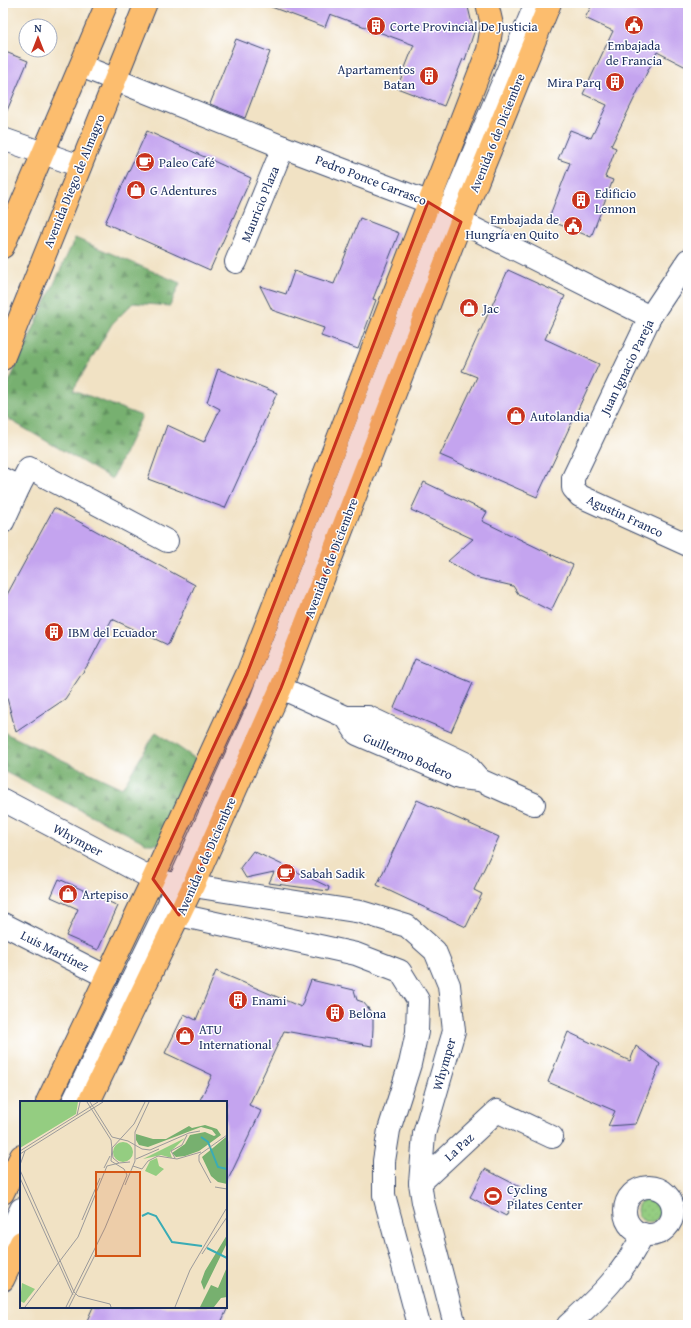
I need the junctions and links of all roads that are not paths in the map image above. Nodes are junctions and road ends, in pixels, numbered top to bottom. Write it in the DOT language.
graph roads {
  1 [pos="107,3"];
  2 [pos="146,3"];
  3 [pos="487,3"];
  4 [pos="524,3"];
  5 [pos="536,3"];
  6 [pos="550,3"];
  7 [pos="516,51"];
  8 [pos="81,66"];
  9 [pos="115,79"];
  10 [pos="3,139"];
  11 [pos="284,147"];
  12 [pos="42,153"];
  13 [pos="80,166"];
  14 [pos="428,202"];
  15 [pos="454,218"];
  16 [pos="3,247"];
  17 [pos="688,260"];
  18 [pos="236,262"];
  19 [pos="650,317"];
  20 [pos="3,360"];
  21 [pos="573,478"];
  22 [pos="11,483"];
  23 [pos="3,522"];
  24 [pos="167,541"];
  25 [pos="688,545"];
  26 [pos="281,688"];
  27 [pos="3,800"];
  28 [pos="534,804"];
  29 [pos="153,879"];
  30 [pos="180,896"];
  31 [pos="3,924"];
  32 [pos="107,977"];
  33 [pos="47,1101"];
  34 [pos="74,1101"];
  35 [pos="88,1101"];
  36 [pos="552,1137"];
  37 [pos="20,1158"];
  38 [pos="420,1183"];
  39 [pos="3,1193"];
  40 [pos="20,1210"];
  41 [pos="643,1234"];
  42 [pos="20,1244"];
  43 [pos="3,1246"];
  44 [pos="3,1280"];
  45 [pos="419,1325"];
  46 [pos="455,1325"];
  47 [pos="568,1325"];
  1 -- 8 [label="main road"];
  2 -- 9 [label="main road, Avenida Diego de Almagro"];
  3 -- 14 [label="main road"];
  4 -- 7 [label="street"];
  5 -- 7 [label="street"];
  6 -- 15 [label="main road, Avenida 6 de Diciembre"];
  7 -- 15 [label="street"];
  8 -- 9 [label="street, Pedro Ponce Carrasco"];
  8 -- 12 [label="main road"];
  9 -- 11 [label="street, Pedro Ponce Carrasco"];
  9 -- 13 [label="main road, Avenida Diego de Almagro"];
  10 -- 12 [label="street"];
  11 -- 14 [label="street, Pedro Ponce Carrasco"];
  11 -- 18 [label="street, Mauricio Plaza"];
  12 -- 13 [label="street"];
  12 -- 16 [label="main road"];
  13 -- 20 [label="main road, Avenida Diego de Almagro"];
  14 -- 15 [label="street, Pedro Ponce Carrasco"];
  14 -- 29 [label="main road"];
  15 -- 19 [label="street, Pedro Ponce Carrasco"];
  15 -- 26 [label="main road, Avenida 6 de Diciembre"];
  15 -- 30 [label="street"];
  17 -- 19 [label="street, Juan Ignacio Pareja"];
  19 -- 21 [label="street, Juan Ignacio Pareja"];
  21 -- 25 [label="street, Agustin Franco"];
  22 -- 23 [label="street"];
  22 -- 24 [label="street"];
  26 -- 28 [label="street, Guillermo Bodero"];
  26 -- 30 [label="main road, Avenida 6 de Diciembre"];
  27 -- 29 [label="street, Whymper"];
  29 -- 30 [label="street, Whymper"];
  29 -- 32 [label="main road"];
  30 -- 34 [label="street"];
  30 -- 35 [label="main road, Avenida 6 de Diciembre"];
  30 -- 38 [label="street, Whymper"];
  30 -- 45 [label="street"];
  31 -- 32 [label="street, Luis Martínez"];
  32 -- 33 [label="main road"];
  36 -- 38 [label="street, La Paz"];
  37 -- 39 [label="main road"];
  38 -- 46 [label="street, Whymper"];
  40 -- 43 [label="street"];
  41 -- 47 [label="street"];
  42 -- 44 [label="main road"];
}
